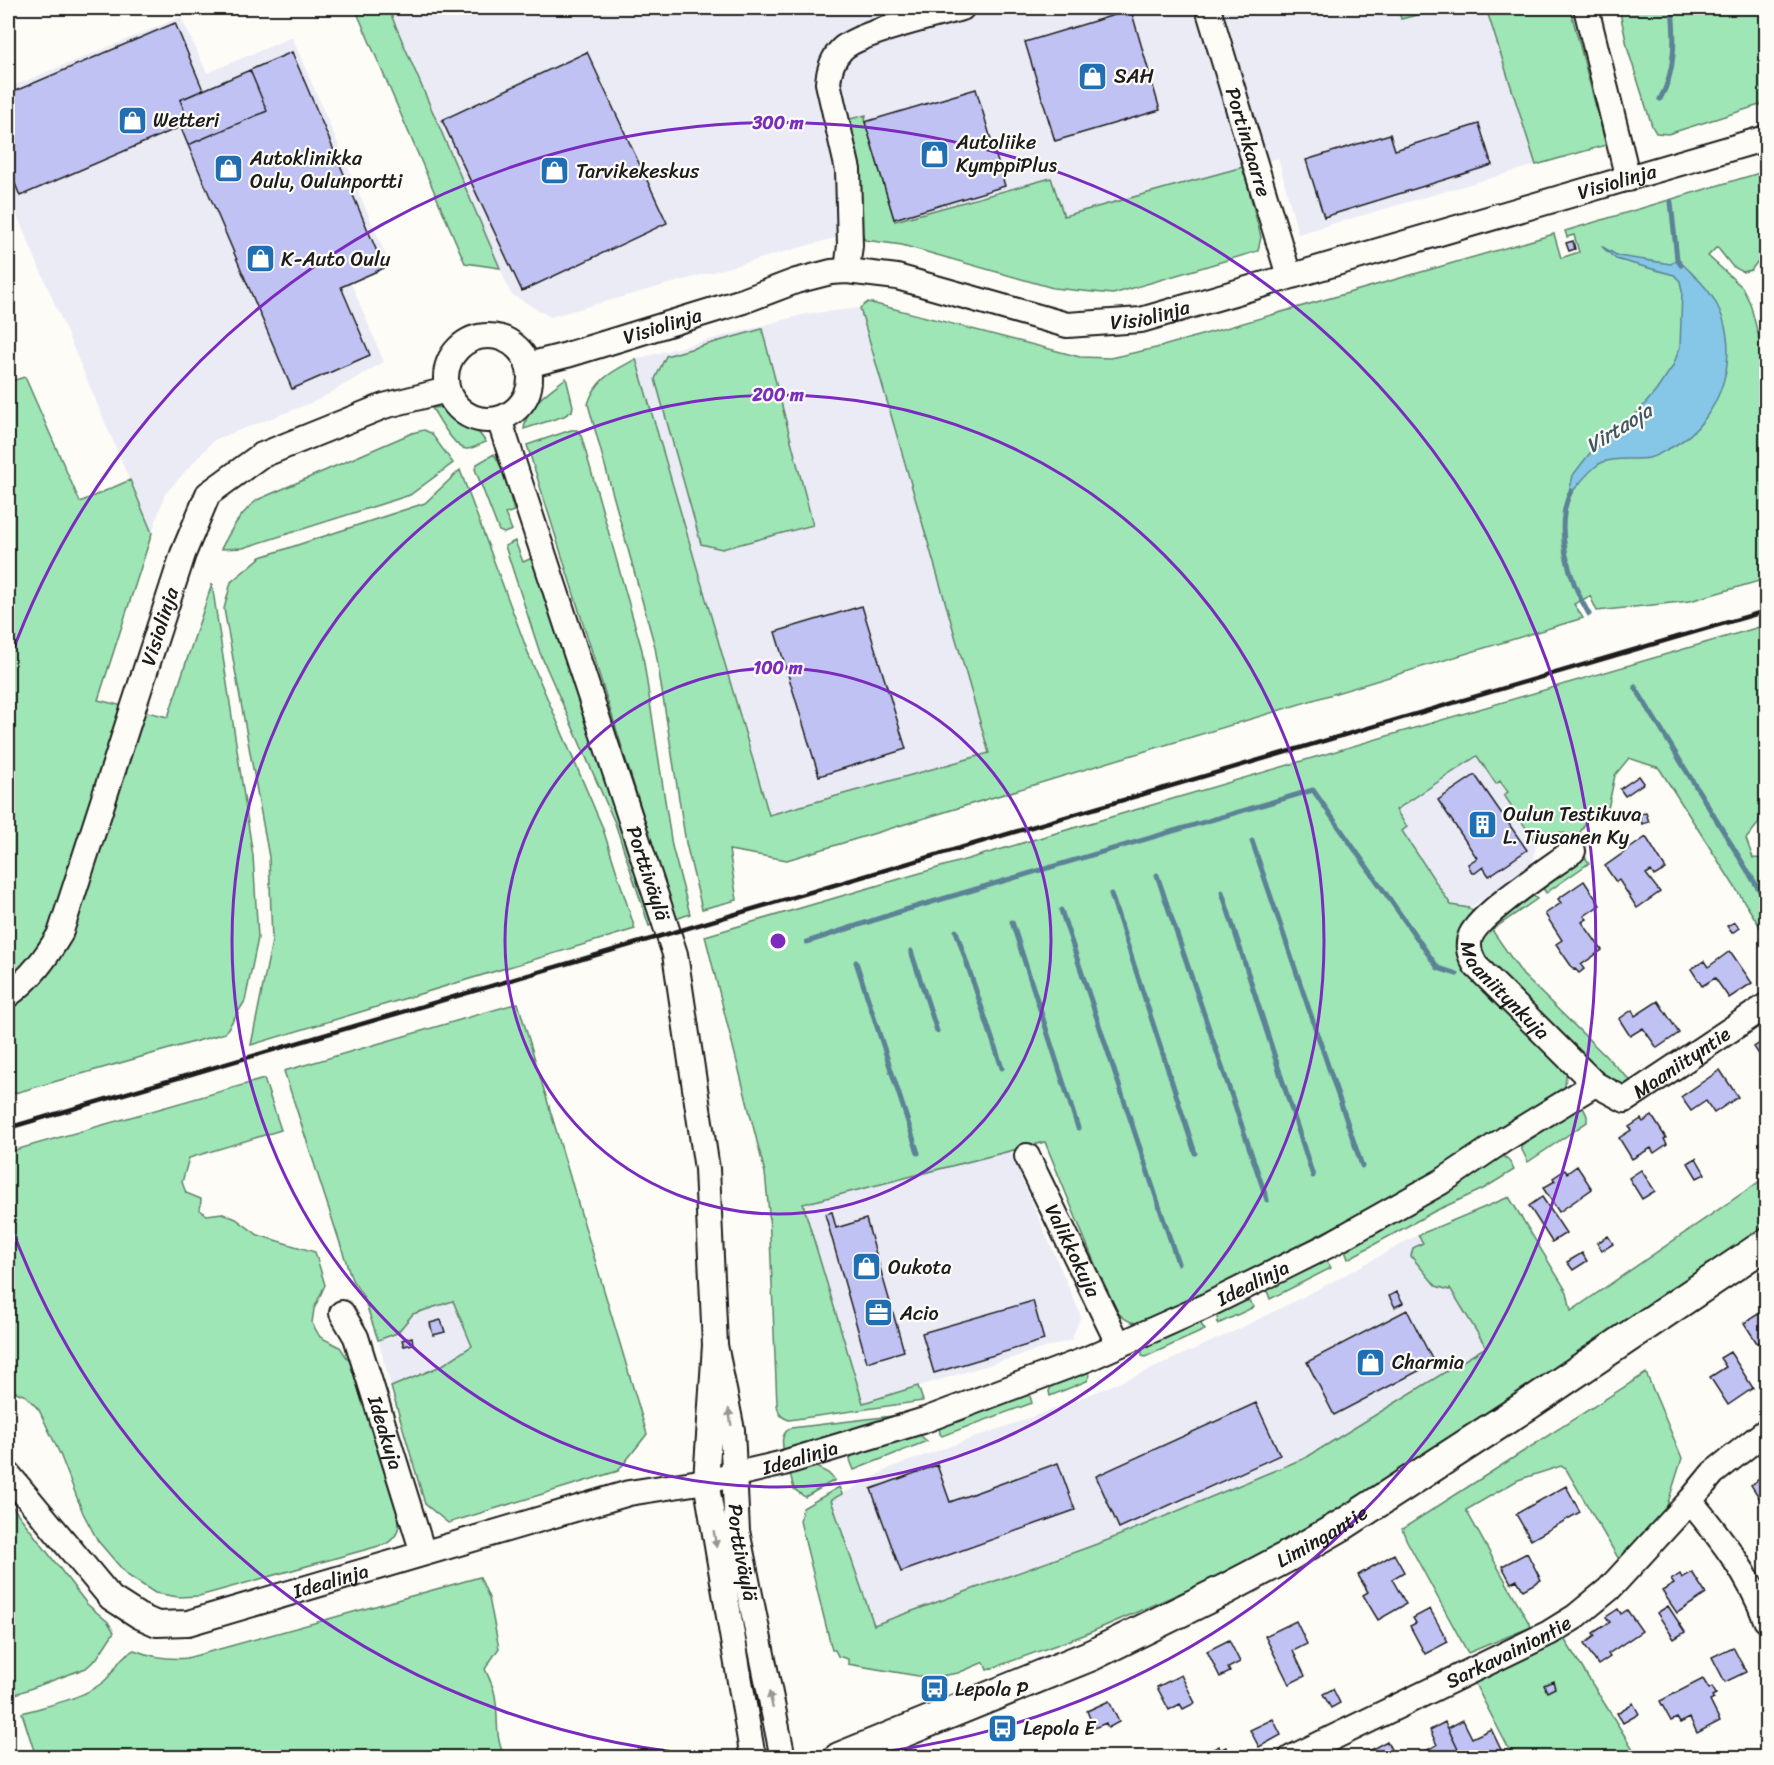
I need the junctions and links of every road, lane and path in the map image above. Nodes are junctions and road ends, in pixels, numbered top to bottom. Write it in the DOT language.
graph roads {
  1 [pos="962,8"];
  2 [pos="1208,8"];
  3 [pos="1586,8"];
  4 [pos="1767,138"];
  5 [pos="1628,179"];
  6 [pos="847,271"];
  7 [pos="1289,276"];
  8 [pos="528,365"];
  9 [pos="447,390"];
  10 [pos="500,419"];
  11 [pos="1573,851"];
  12 [pos="8,995"];
  13 [pos="1767,1006"];
  14 [pos="1595,1084"];
  15 [pos="1027,1156"];
  16 [pos="1767,1244"];
  17 [pos="342,1313"];
  18 [pos="715,1345"];
  19 [pos="1119,1345"];
  20 [pos="1767,1431"];
  21 [pos="8,1474"];
  22 [pos="734,1475"];
  23 [pos="706,1481"];
  24 [pos="1690,1501"];
  25 [pos="423,1554"];
  26 [pos="1767,1620"];
  27 [pos="756,1758"];
  28 [pos="783,1758"];
  29 [pos="839,1758"];
  30 [pos="1291,1758"];
  1 -- 6 [label="street"];
  2 -- 7 [label="street, Portinkaarre"];
  3 -- 5 [label="street"];
  4 -- 5 [label="street, Visiolinja"];
  5 -- 7 [label="street, Visiolinja"];
  6 -- 7 [label="street, Visiolinja"];
  6 -- 8 [label="street, Visiolinja"];
  8 -- 9 [label="street"];
  8 -- 10 [label="street"];
  9 -- 10 [label="street"];
  9 -- 12 [label="street, Visiolinja"];
  10 -- 18 [label="street, Porttiväylä"];
  11 -- 14 [label="street, Maaniitynkuja"];
  13 -- 14 [label="street, Maaniityntie"];
  14 -- 19 [label="street, Idealinja"];
  15 -- 19 [label="street, Valikkokuja"];
  16 -- 29 [label="main road, Limingantie"];
  17 -- 25 [label="street, Ideakuja"];
  22 -- 18 [label="street, Porttiväylä, one-way"];
  18 -- 23 [label="street, Porttiväylä"];
  19 -- 22 [label="street, Idealinja"];
  20 -- 24 [label="street, Sarkavainiontie"];
  21 -- 25 [label="street, Idealinja"];
  22 -- 23 [label="street, Idealinja"];
  28 -- 22 [label="street, Porttiväylä, one-way"];
  23 -- 25 [label="street, Idealinja"];
  23 -- 27 [label="street, Porttiväylä, one-way"];
  24 -- 26 [label="street"];
  24 -- 30 [label="street, Sarkavainiontie"];
}
